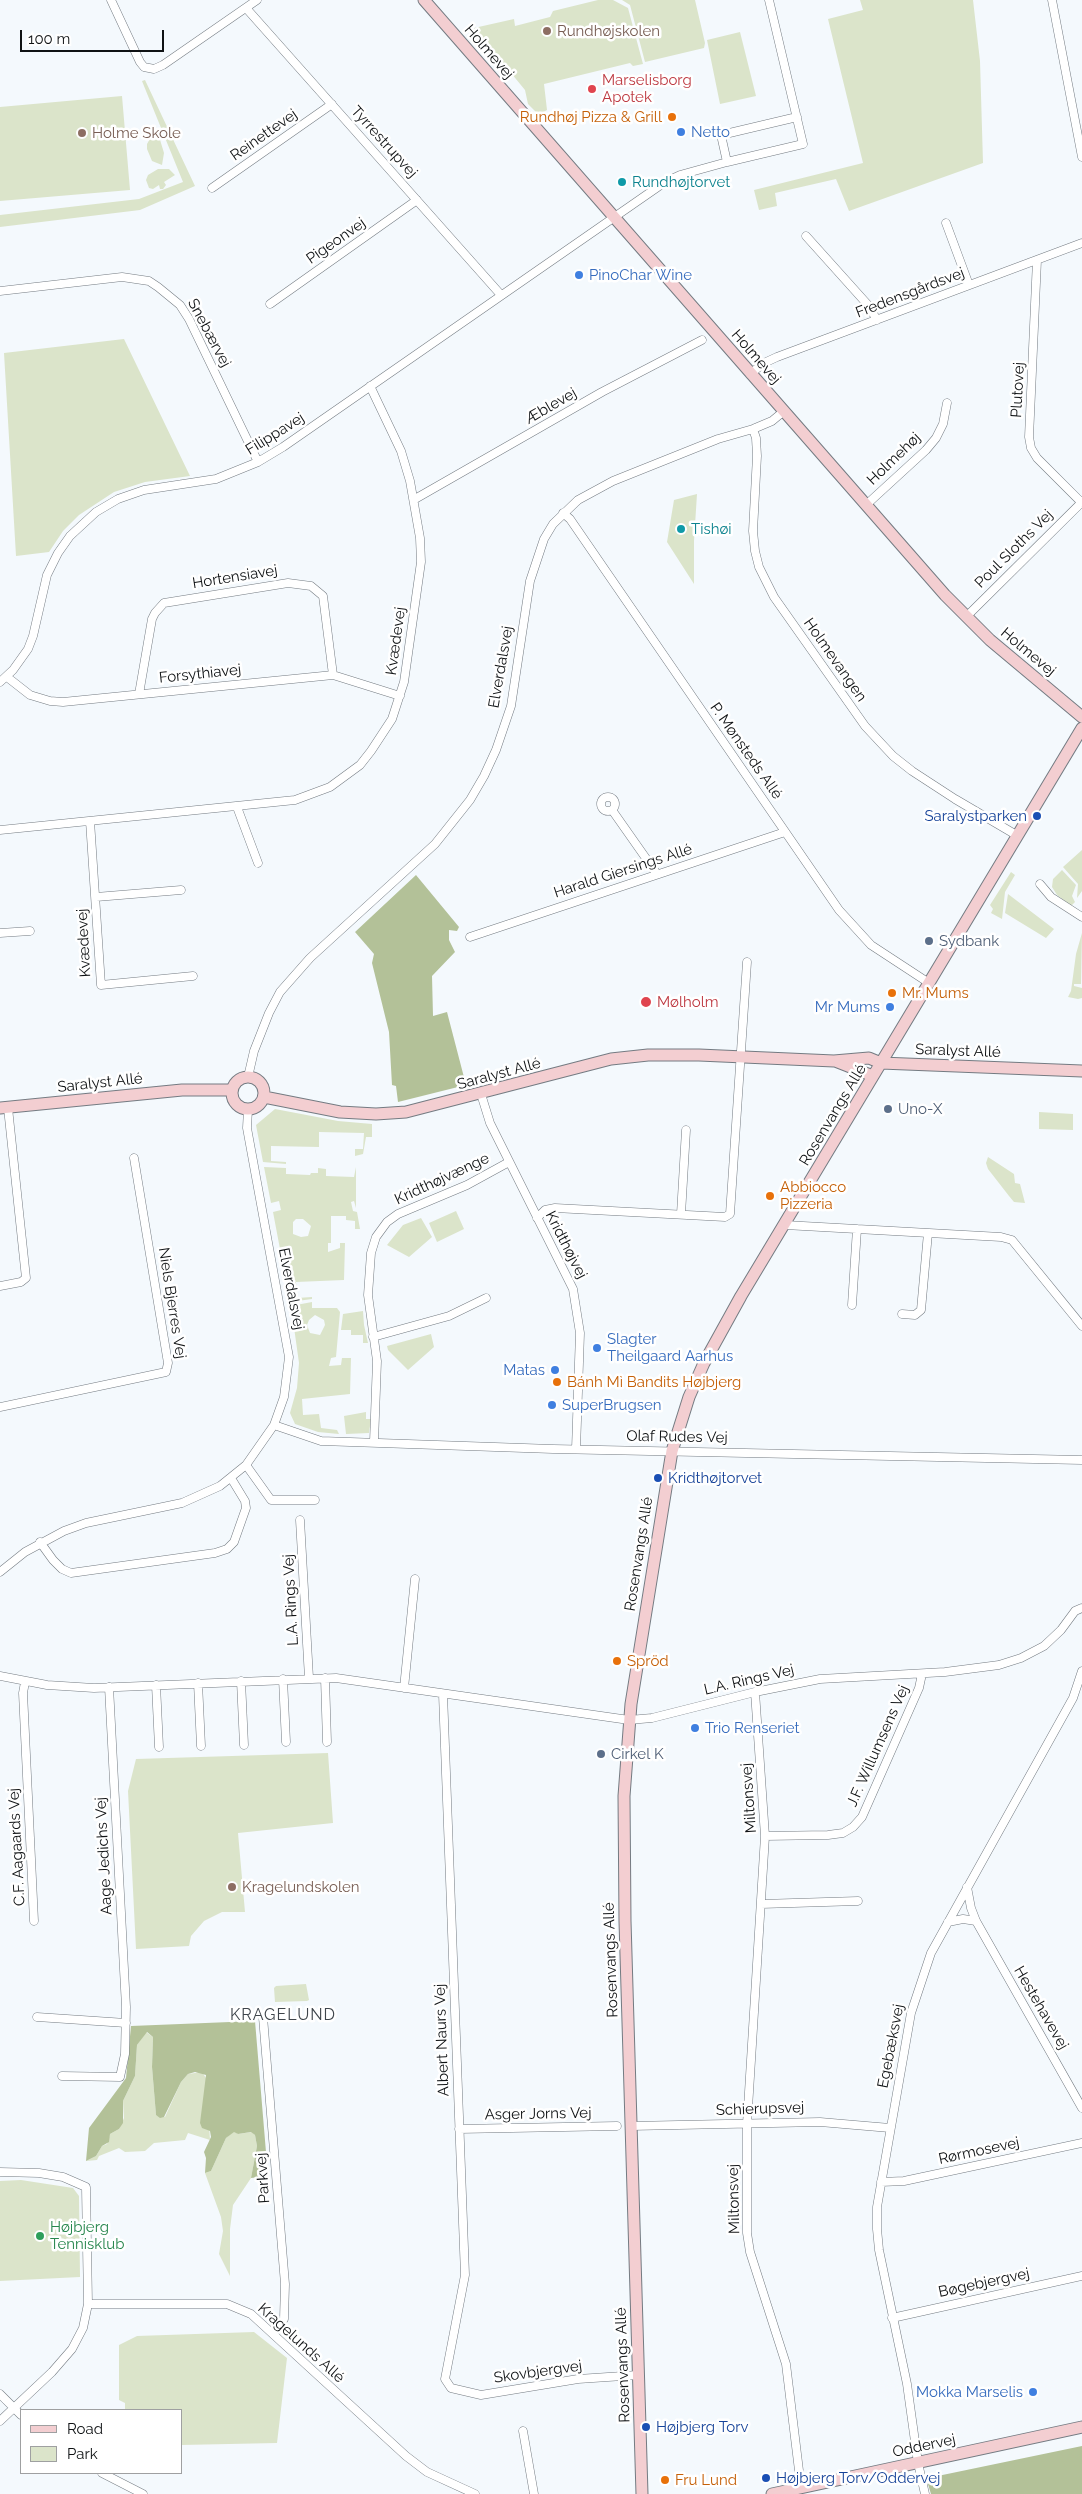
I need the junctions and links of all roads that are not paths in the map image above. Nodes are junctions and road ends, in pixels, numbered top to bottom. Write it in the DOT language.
graph roads {
  1 [pos="111,0"];
  2 [pos="257,0"];
  3 [pos="424,0"];
  4 [pos="769,0"];
  5 [pos="1052,0"];
  6 [pos="246,8"];
  7 [pos="332,104"];
  8 [pos="797,117"];
  9 [pos="1082,157"];
  10 [pos="727,162"];
  11 [pos="212,188"];
  12 [pos="417,200"];
  13 [pos="612,217"];
  14 [pos="946,223"];
  15 [pos="806,236"];
  16 [pos="1082,243"];
  17 [pos="1037,260"];
  18 [pos="969,285"];
  19 [pos="0,291"];
  20 [pos="501,295"];
  21 [pos="270,304"];
  22 [pos="877,320"];
  23 [pos="702,340"];
  24 [pos="750,374"];
  25 [pos="370,386"];
  26 [pos="947,403"];
  27 [pos="784,411"];
  28 [pos="752,429"];
  29 [pos="258,462"];
  30 [pos="415,499"];
  31 [pos="1082,502"];
  32 [pos="866,505"];
  33 [pos="563,513"];
  34 [pos="966,617"];
  35 [pos="333,675"];
  36 [pos="3,680"];
  37 [pos="139,694"];
  38 [pos="400,696"];
  39 [pos="1082,717"];
  40 [pos="1082,728"];
  41 [pos="237,807"];
  42 [pos="612,810"];
  43 [pos="90,821"];
  44 [pos="0,830"];
  45 [pos="785,832"];
  46 [pos="1018,836"];
  47 [pos="258,862"];
  48 [pos="657,874"];
  49 [pos="1040,884"];
  50 [pos="181,890"];
  51 [pos="96,897"];
  52 [pos="1082,918"];
  53 [pos="30,931"];
  54 [pos="0,933"];
  55 [pos="470,937"];
  56 [pos="747,962"];
  57 [pos="193,976"];
  58 [pos="929,983"];
  59 [pos="742,1058"];
  60 [pos="834,1061"];
  61 [pos="881,1063"];
  62 [pos="1082,1071"];
  63 [pos="873,1076"];
  64 [pos="248,1077"];
  65 [pos="232,1090"];
  66 [pos="480,1094"];
  67 [pos="264,1097"];
  68 [pos="4,1108"];
  69 [pos="248,1109"];
  70 [pos="686,1130"];
  71 [pos="134,1158"];
  72 [pos="509,1162"];
  73 [pos="681,1214"];
  74 [pos="537,1218"];
  75 [pos="785,1225"];
  76 [pos="857,1229"];
  77 [pos="928,1233"];
  78 [pos="0,1286"];
  79 [pos="486,1298"];
  80 [pos="852,1305"];
  81 [pos="902,1314"];
  82 [pos="1082,1326"];
  83 [pos="373,1337"];
  84 [pos="0,1407"];
  85 [pos="274,1425"];
  86 [pos="374,1442"];
  87 [pos="576,1449"];
  88 [pos="672,1451"];
  89 [pos="1082,1460"];
  90 [pos="246,1465"];
  91 [pos="231,1478"];
  92 [pos="315,1500"];
  93 [pos="300,1520"];
  94 [pos="40,1542"];
  95 [pos="0,1572"];
  96 [pos="415,1579"];
  97 [pos="1082,1608"];
  98 [pos="1082,1671"];
  99 [pos="922,1674"];
  100 [pos="0,1676"];
  101 [pos="309,1678"];
  102 [pos="326,1678"];
  103 [pos="283,1679"];
  104 [pos="241,1681"];
  105 [pos="25,1682"];
  106 [pos="198,1683"];
  107 [pos="156,1685"];
  108 [pos="109,1687"];
  109 [pos="404,1688"];
  110 [pos="756,1692"];
  111 [pos="444,1694"];
  112 [pos="629,1720"];
  113 [pos="286,1742"];
  114 [pos="328,1742"];
  115 [pos="244,1745"];
  116 [pos="201,1746"];
  117 [pos="159,1747"];
  118 [pos="765,1836"];
  119 [pos="967,1887"];
  120 [pos="858,1901"];
  121 [pos="761,1904"];
  122 [pos="34,1921"];
  123 [pos="976,1921"];
  124 [pos="948,1922"];
  125 [pos="37,2017"];
  126 [pos="263,2017"];
  127 [pos="126,2023"];
  128 [pos="62,2076"];
  129 [pos="1082,2108"];
  130 [pos="747,2124"];
  131 [pos="617,2126"];
  132 [pos="631,2126"];
  133 [pos="890,2128"];
  134 [pos="459,2129"];
  135 [pos="1082,2143"];
  136 [pos="0,2172"];
  137 [pos="881,2182"];
  138 [pos="1082,2276"];
  139 [pos="88,2304"];
  140 [pos="892,2318"];
  141 [pos="273,2334"];
  142 [pos="638,2375"];
  143 [pos="446,2383"];
  144 [pos="0,2394"];
  145 [pos="14,2409"];
  146 [pos="20,2414"];
  147 [pos="0,2421"];
  148 [pos="1082,2427"];
  149 [pos="523,2431"];
  150 [pos="918,2463"];
  151 [pos="104,2474"];
  152 [pos="801,2487"];
  153 [pos="143,2494"];
  154 [pos="476,2494"];
  155 [pos="534,2494"];
  156 [pos="642,2494"];
  157 [pos="772,2494"];
  158 [pos="925,2494"];
  1 -- 6 [label="street"];
  2 -- 6 [label="street"];
  3 -- 13 [label="street, Holmevej"];
  4 -- 8 [label="street"];
  5 -- 9 [label="street"];
  6 -- 7 [label="street, Tyrrestrupvej"];
  7 -- 11 [label="street, Reinettevej"];
  7 -- 12 [label="street, Tyrrestrupvej"];
  8 -- 10 [label="street, Filippavej"];
  8 -- 10 [label="street"];
  10 -- 13 [label="street, Filippavej"];
  12 -- 20 [label="street, Tyrrestrupvej"];
  12 -- 21 [label="street, Pigeonvej"];
  13 -- 20 [label="street, Filippavej"];
  13 -- 24 [label="street, Holmevej"];
  14 -- 18 [label="street"];
  15 -- 22 [label="street"];
  16 -- 17 [label="street, Fredensgårdsvej"];
  17 -- 18 [label="street, Fredensgårdsvej"];
  17 -- 31 [label="street, Plutovej"];
  18 -- 22 [label="street, Fredensgårdsvej"];
  19 -- 29 [label="street, Snebærvej"];
  20 -- 25 [label="street, Filippavej"];
  22 -- 24 [label="street, Fredensgårdsvej"];
  23 -- 30 [label="street, Æblevej"];
  24 -- 27 [label="street, Holmevej"];
  25 -- 29 [label="street, Filippavej"];
  25 -- 30 [label="street, Kvædevej"];
  26 -- 32 [label="street, Holmehøj"];
  27 -- 28 [label="street, Elverdalsvej"];
  27 -- 32 [label="street, Holmevej"];
  28 -- 33 [label="street, Elverdalsvej"];
  28 -- 46 [label="street, Holmevangen"];
  29 -- 36 [label="street, Filippavej"];
  30 -- 38 [label="street, Kvædevej"];
  31 -- 34 [label="street, Poul Sloths Vej"];
  32 -- 34 [label="street, Holmevej"];
  33 -- 45 [label="street, P. Mønsteds Allé"];
  33 -- 64 [label="street, Elverdalsvej"];
  34 -- 39 [label="street, Holmevej"];
  35 -- 37 [label="street, Forsythiavej"];
  35 -- 37 [label="street, Hortensiavej"];
  35 -- 38 [label="street, Forsythiavej"];
  36 -- 37 [label="street, Forsythiavej"];
  38 -- 41 [label="street, Kvædevej"];
  40 -- 46 [label="street, Rosenvangs Allé"];
  41 -- 43 [label="street, Kvædevej"];
  41 -- 47 [label="street"];
  42 -- 48 [label="street"];
  43 -- 44 [label="street, Kvædevej"];
  43 -- 51 [label="street, Kvædevej"];
  45 -- 48 [label="street, Harald Giersings Allé"];
  45 -- 58 [label="street, P. Mønsteds Allé"];
  46 -- 58 [label="street, Rosenvangs Allé"];
  48 -- 55 [label="street, Harald Giersings Allé"];
  49 -- 52 [label="street"];
  50 -- 51 [label="street, Kvædevej"];
  51 -- 57 [label="street, Kvædevej"];
  53 -- 54 [label="street"];
  56 -- 59 [label="street"];
  58 -- 61 [label="street, Rosenvangs Allé"];
  59 -- 60 [label="street, Saralyst Allé"];
  59 -- 66 [label="street, Saralyst Allé"];
  59 -- 73 [label="street"];
  60 -- 61 [label="street, Saralyst Allé"];
  60 -- 63 [label="street, Saralyst Allé"];
  61 -- 62 [label="street, Saralyst Allé"];
  61 -- 63 [label="street, Rosenvangs Allé"];
  63 -- 75 [label="street, Rosenvangs Allé"];
  64 -- 65 [label="street"];
  64 -- 67 [label="street"];
  65 -- 68 [label="street, Saralyst Allé"];
  65 -- 69 [label="street"];
  66 -- 67 [label="street, Saralyst Allé"];
  66 -- 72 [label="street, Kridthøjvej"];
  67 -- 69 [label="street"];
  68 -- 78 [label="street"];
  69 -- 85 [label="street, Elverdalsvej"];
  70 -- 73 [label="street"];
  71 -- 84 [label="street, Niels Bjerres Vej"];
  72 -- 74 [label="street, Kridthøjvej"];
  72 -- 83 [label="street, Kridthøjvænge"];
  73 -- 74 [label="street"];
  74 -- 87 [label="street, Kridthøjvej"];
  75 -- 76 [label="street"];
  75 -- 88 [label="street, Rosenvangs Allé"];
  76 -- 77 [label="street"];
  76 -- 80 [label="street"];
  77 -- 81 [label="street"];
  77 -- 82 [label="street"];
  79 -- 83 [label="street"];
  83 -- 86 [label="street, Kridthøjvænge"];
  85 -- 86 [label="street, Olaf Rudes Vej"];
  85 -- 90 [label="street, Elverdalsvej"];
  86 -- 87 [label="street, Olaf Rudes Vej"];
  87 -- 88 [label="street, Olaf Rudes Vej"];
  88 -- 89 [label="street, Olaf Rudes Vej"];
  88 -- 112 [label="street, Rosenvangs Allé"];
  90 -- 91 [label="street, Elverdalsvej"];
  90 -- 92 [label="street"];
  91 -- 94 [label="street, Elverdalsvej"];
  91 -- 94 [label="street"];
  93 -- 101 [label="street, L.A. Rings Vej"];
  94 -- 95 [label="street, Elverdalsvej"];
  96 -- 109 [label="street"];
  97 -- 99 [label="street, L.A. Rings Vej"];
  98 -- 119 [label="street, Egebæksvej"];
  99 -- 110 [label="street, L.A. Rings Vej"];
  99 -- 118 [label="street, J.F. Willumsens Vej"];
  100 -- 105 [label="street, L.A. Rings Vej"];
  101 -- 102 [label="street, L.A. Rings Vej"];
  101 -- 103 [label="street, L.A. Rings Vej"];
  102 -- 109 [label="street, L.A. Rings Vej"];
  102 -- 114 [label="street"];
  103 -- 104 [label="street, L.A. Rings Vej"];
  103 -- 113 [label="street"];
  104 -- 106 [label="street, L.A. Rings Vej"];
  104 -- 115 [label="street"];
  105 -- 108 [label="street, L.A. Rings Vej"];
  105 -- 122 [label="street, C.F. Aagaards Vej"];
  106 -- 107 [label="street, L.A. Rings Vej"];
  106 -- 116 [label="street"];
  107 -- 108 [label="street, L.A. Rings Vej"];
  107 -- 117 [label="street"];
  108 -- 127 [label="street, Aage Jedichs Vej"];
  109 -- 111 [label="street, L.A. Rings Vej"];
  110 -- 112 [label="street, L.A. Rings Vej"];
  110 -- 118 [label="street, Miltonsvej"];
  111 -- 112 [label="street, L.A. Rings Vej"];
  111 -- 134 [label="street, Albert Naurs Vej"];
  112 -- 132 [label="street, Rosenvangs Allé"];
  118 -- 121 [label="street, Miltonsvej"];
  119 -- 123 [label="street, Hestehavevej"];
  119 -- 124 [label="street, Egebæksvej"];
  120 -- 121 [label="street"];
  121 -- 130 [label="street, Miltonsvej"];
  123 -- 124 [label="street"];
  123 -- 129 [label="street, Hestehavevej"];
  124 -- 133 [label="street, Egebæksvej"];
  125 -- 127 [label="street"];
  126 -- 141 [label="street, Parkvej"];
  127 -- 128 [label="street, Aage Jedichs Vej"];
  130 -- 132 [label="street, Schierupsvej"];
  130 -- 133 [label="street, Schierupsvej"];
  130 -- 152 [label="street, Miltonsvej"];
  131 -- 134 [label="street, Asger Jorns Vej"];
  132 -- 142 [label="street, Rosenvangs Allé"];
  133 -- 137 [label="street, Egebæksvej"];
  134 -- 143 [label="street, Albert Naurs Vej"];
  135 -- 137 [label="street, Rørmosevej"];
  136 -- 139 [label="street"];
  137 -- 140 [label="street, Egebæksvej"];
  138 -- 140 [label="street, Bøgebjergvej"];
  139 -- 141 [label="street, Kragelunds Allé"];
  139 -- 145 [label="street"];
  140 -- 150 [label="street, Egebæksvej"];
  141 -- 154 [label="street, Kragelunds Allé"];
  142 -- 143 [label="street, Skovbjergvej"];
  142 -- 156 [label="street, Rosenvangs Allé"];
  144 -- 145 [label="street"];
  145 -- 146 [label="street"];
  145 -- 147 [label="street"];
  148 -- 150 [label="street, Oddervej"];
  149 -- 155 [label="street"];
  150 -- 152 [label="street, Oddervej"];
  150 -- 158 [label="street, Egebæksvej"];
  151 -- 153 [label="street"];
  152 -- 157 [label="street, Oddervej"];
}
